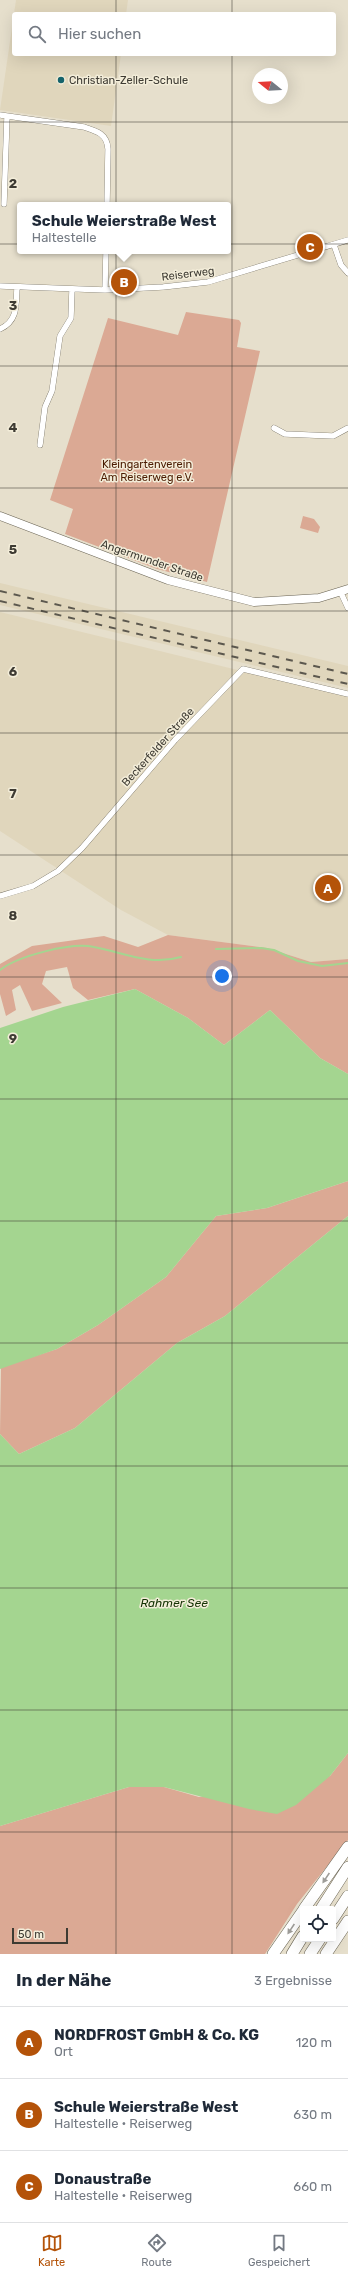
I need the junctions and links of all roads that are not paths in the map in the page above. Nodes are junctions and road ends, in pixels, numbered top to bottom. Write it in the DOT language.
graph roads {
  1 [pos="0,115"];
  2 [pos="7,116"];
  3 [pos="107,202"];
  4 [pos="4,204"];
  5 [pos="348,240"];
  6 [pos="334,245"];
  7 [pos="106,254"];
  8 [pos="348,273"];
  9 [pos="0,286"];
  10 [pos="17,287"];
  11 [pos="72,289"];
  12 [pos="105,290"];
  13 [pos="0,329"];
  14 [pos="274,428"];
  15 [pos="348,428"];
  16 [pos="40,445"];
  17 [pos="0,516"];
  18 [pos="344,591"];
  19 [pos="348,608"];
  20 [pos="348,694"];
  21 [pos="0,896"];
  22 [pos="348,1847"];
  23 [pos="348,1867"];
  24 [pos="348,1896"];
  25 [pos="307,1906"];
  26 [pos="322,1906"];
  27 [pos="336,1914"];
  28 [pos="300,1916"];
  29 [pos="348,1921"];
  30 [pos="300,1941"];
  31 [pos="318,1942"];
  32 [pos="275,1952"];
  33 [pos="292,1954"];
  34 [pos="310,1954"];
  35 [pos="326,1954"];
  1 -- 2 [label="street"];
  2 -- 3 [label="street"];
  2 -- 4 [label="street"];
  5 -- 6 [label="street, Reiserweg"];
  6 -- 8 [label="street"];
  6 -- 12 [label="street, Reiserweg"];
  7 -- 12 [label="street"];
  9 -- 10 [label="street, Reiserweg"];
  10 -- 11 [label="street, Reiserweg"];
  10 -- 13 [label="street"];
  11 -- 12 [label="street, Reiserweg"];
  11 -- 16 [label="street"];
  14 -- 15 [label="street"];
  17 -- 18 [label="main road, Angermunder Straße"];
  18 -- 19 [label="street"];
  20 -- 21 [label="street, Beckerfelder Straße"];
  22 -- 25 [label="highway, one-way"];
  23 -- 26 [label="highway"];
  24 -- 27 [label="highway"];
  28 -- 32 [label="highway, one-way"];
  29 -- 35 [label="highway"];
  30 -- 33 [label="highway"];
  31 -- 34 [label="highway"];
}
